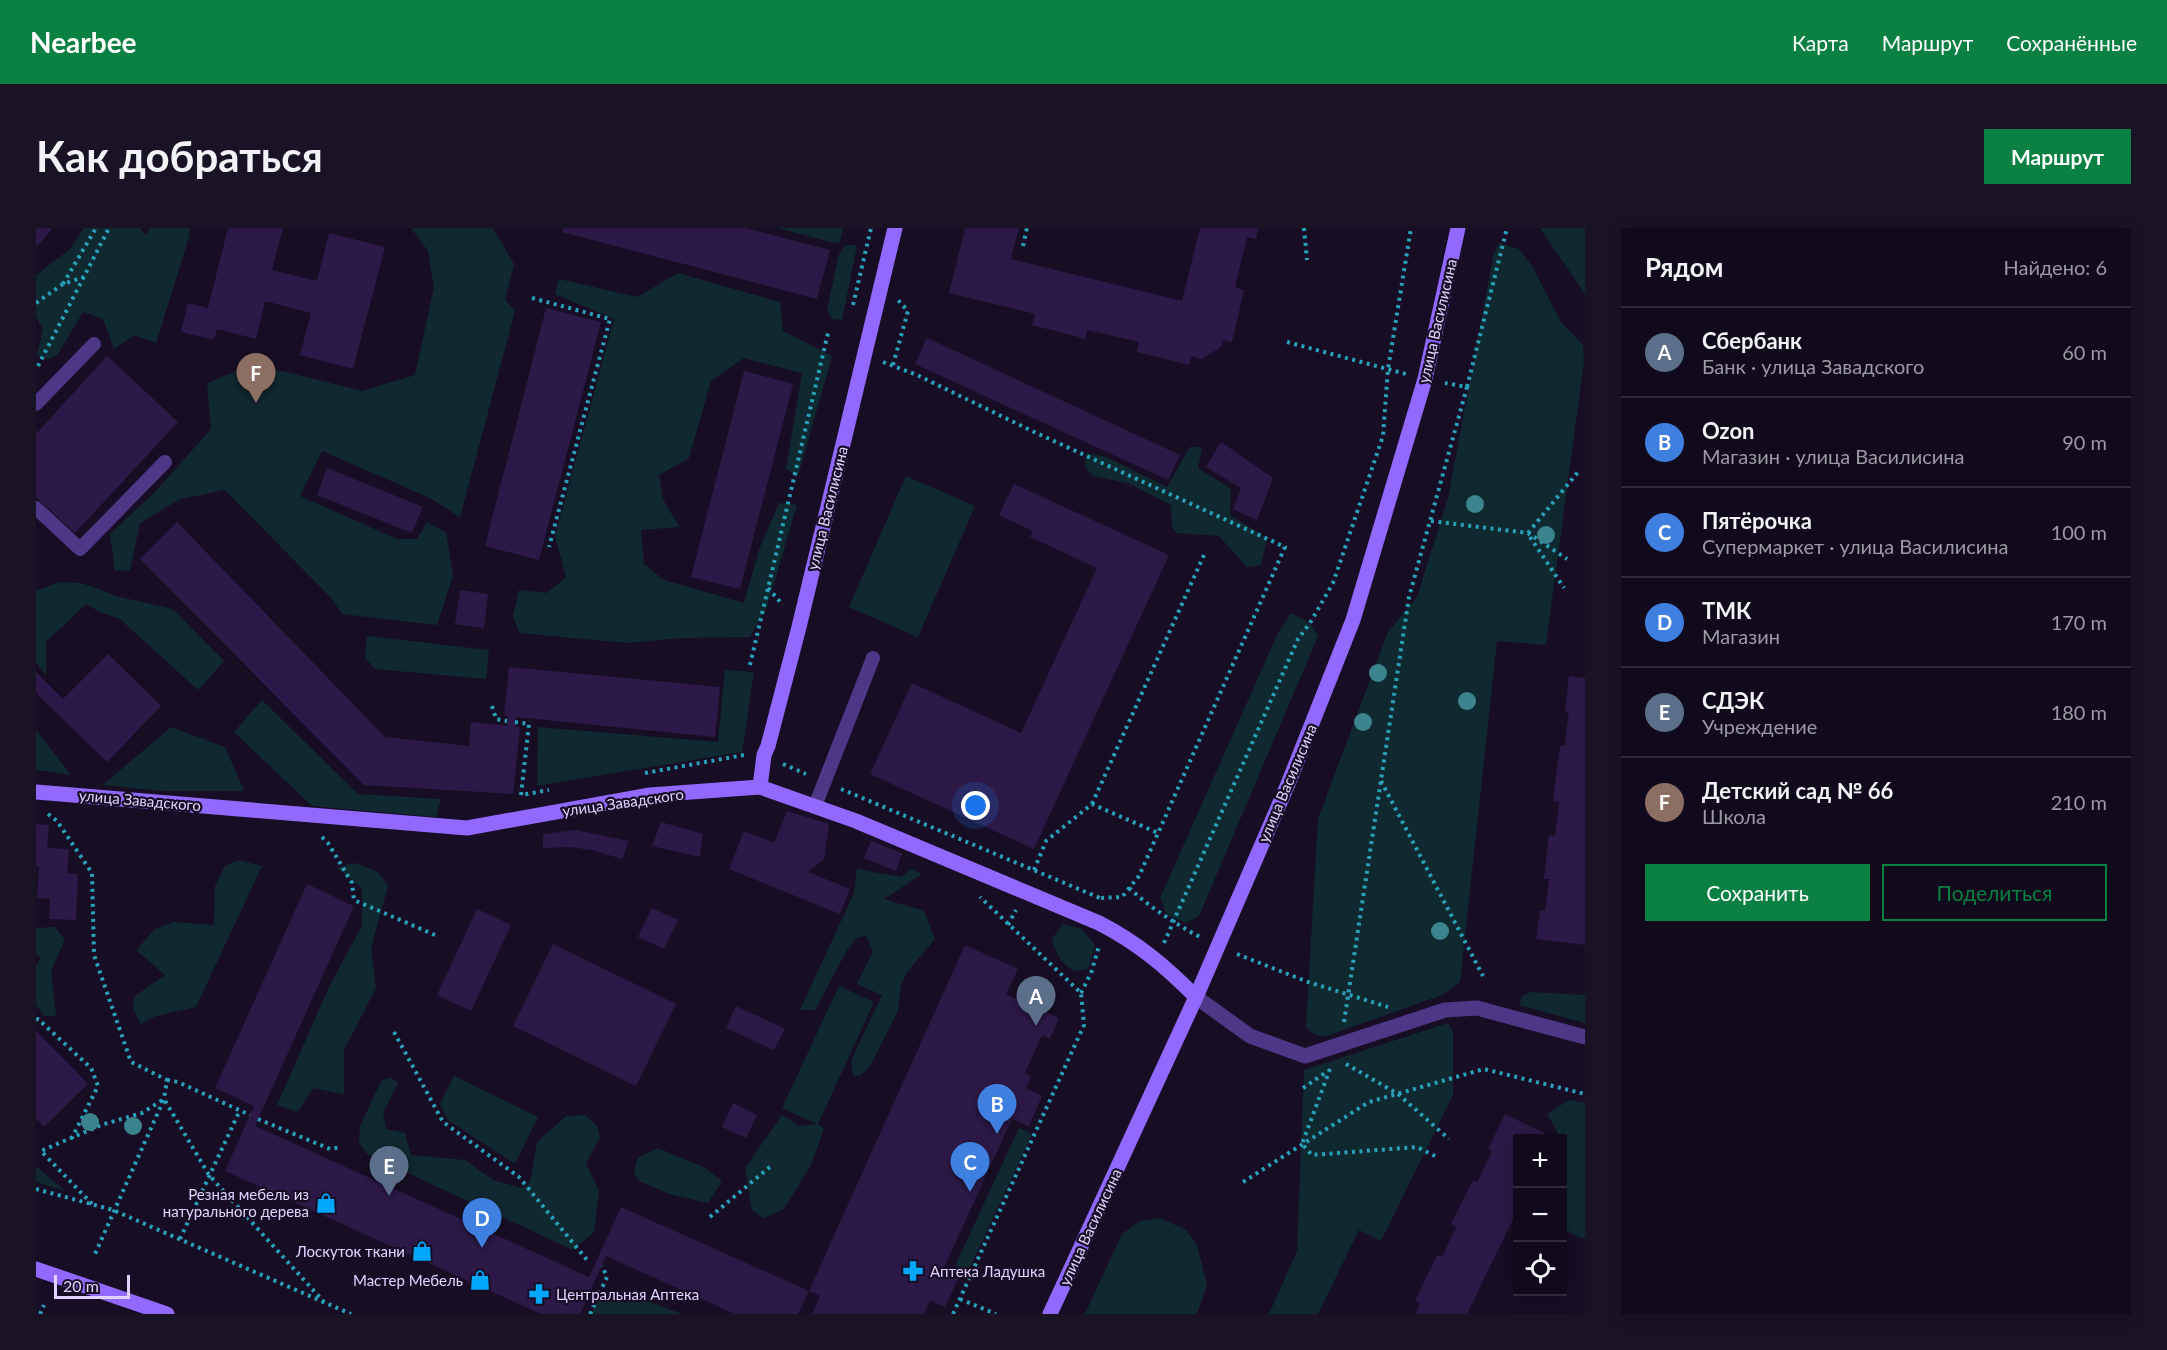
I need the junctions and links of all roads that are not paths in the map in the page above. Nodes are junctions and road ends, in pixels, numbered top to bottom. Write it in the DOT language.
graph roads {
  1 [pos="895,228"];
  2 [pos="1458,228"];
  3 [pos="94,344"];
  4 [pos="36,404"];
  5 [pos="165,462"];
  6 [pos="36,508"];
  7 [pos="873,658"];
  8 [pos="760,787"];
  9 [pos="36,792"];
  10 [pos="815,806"];
  11 [pos="1196,997"];
  12 [pos="1585,1037"];
  13 [pos="36,1269"];
  14 [pos="167,1314"];
  15 [pos="1050,1314"];
  1 -- 8 [label="street, улица Василисина"];
  2 -- 11 [label="street, улица Василисина"];
  3 -- 4 [label="lane"];
  5 -- 6 [label="lane"];
  7 -- 10 [label="lane"];
  8 -- 9 [label="street, улица Завадского"];
  8 -- 10 [label="street, улица Завадского"];
  10 -- 11 [label="street, улица Завадского"];
  11 -- 12 [label="street"];
  11 -- 15 [label="street, улица Василисина"];
  13 -- 14 [label="street"];
}
